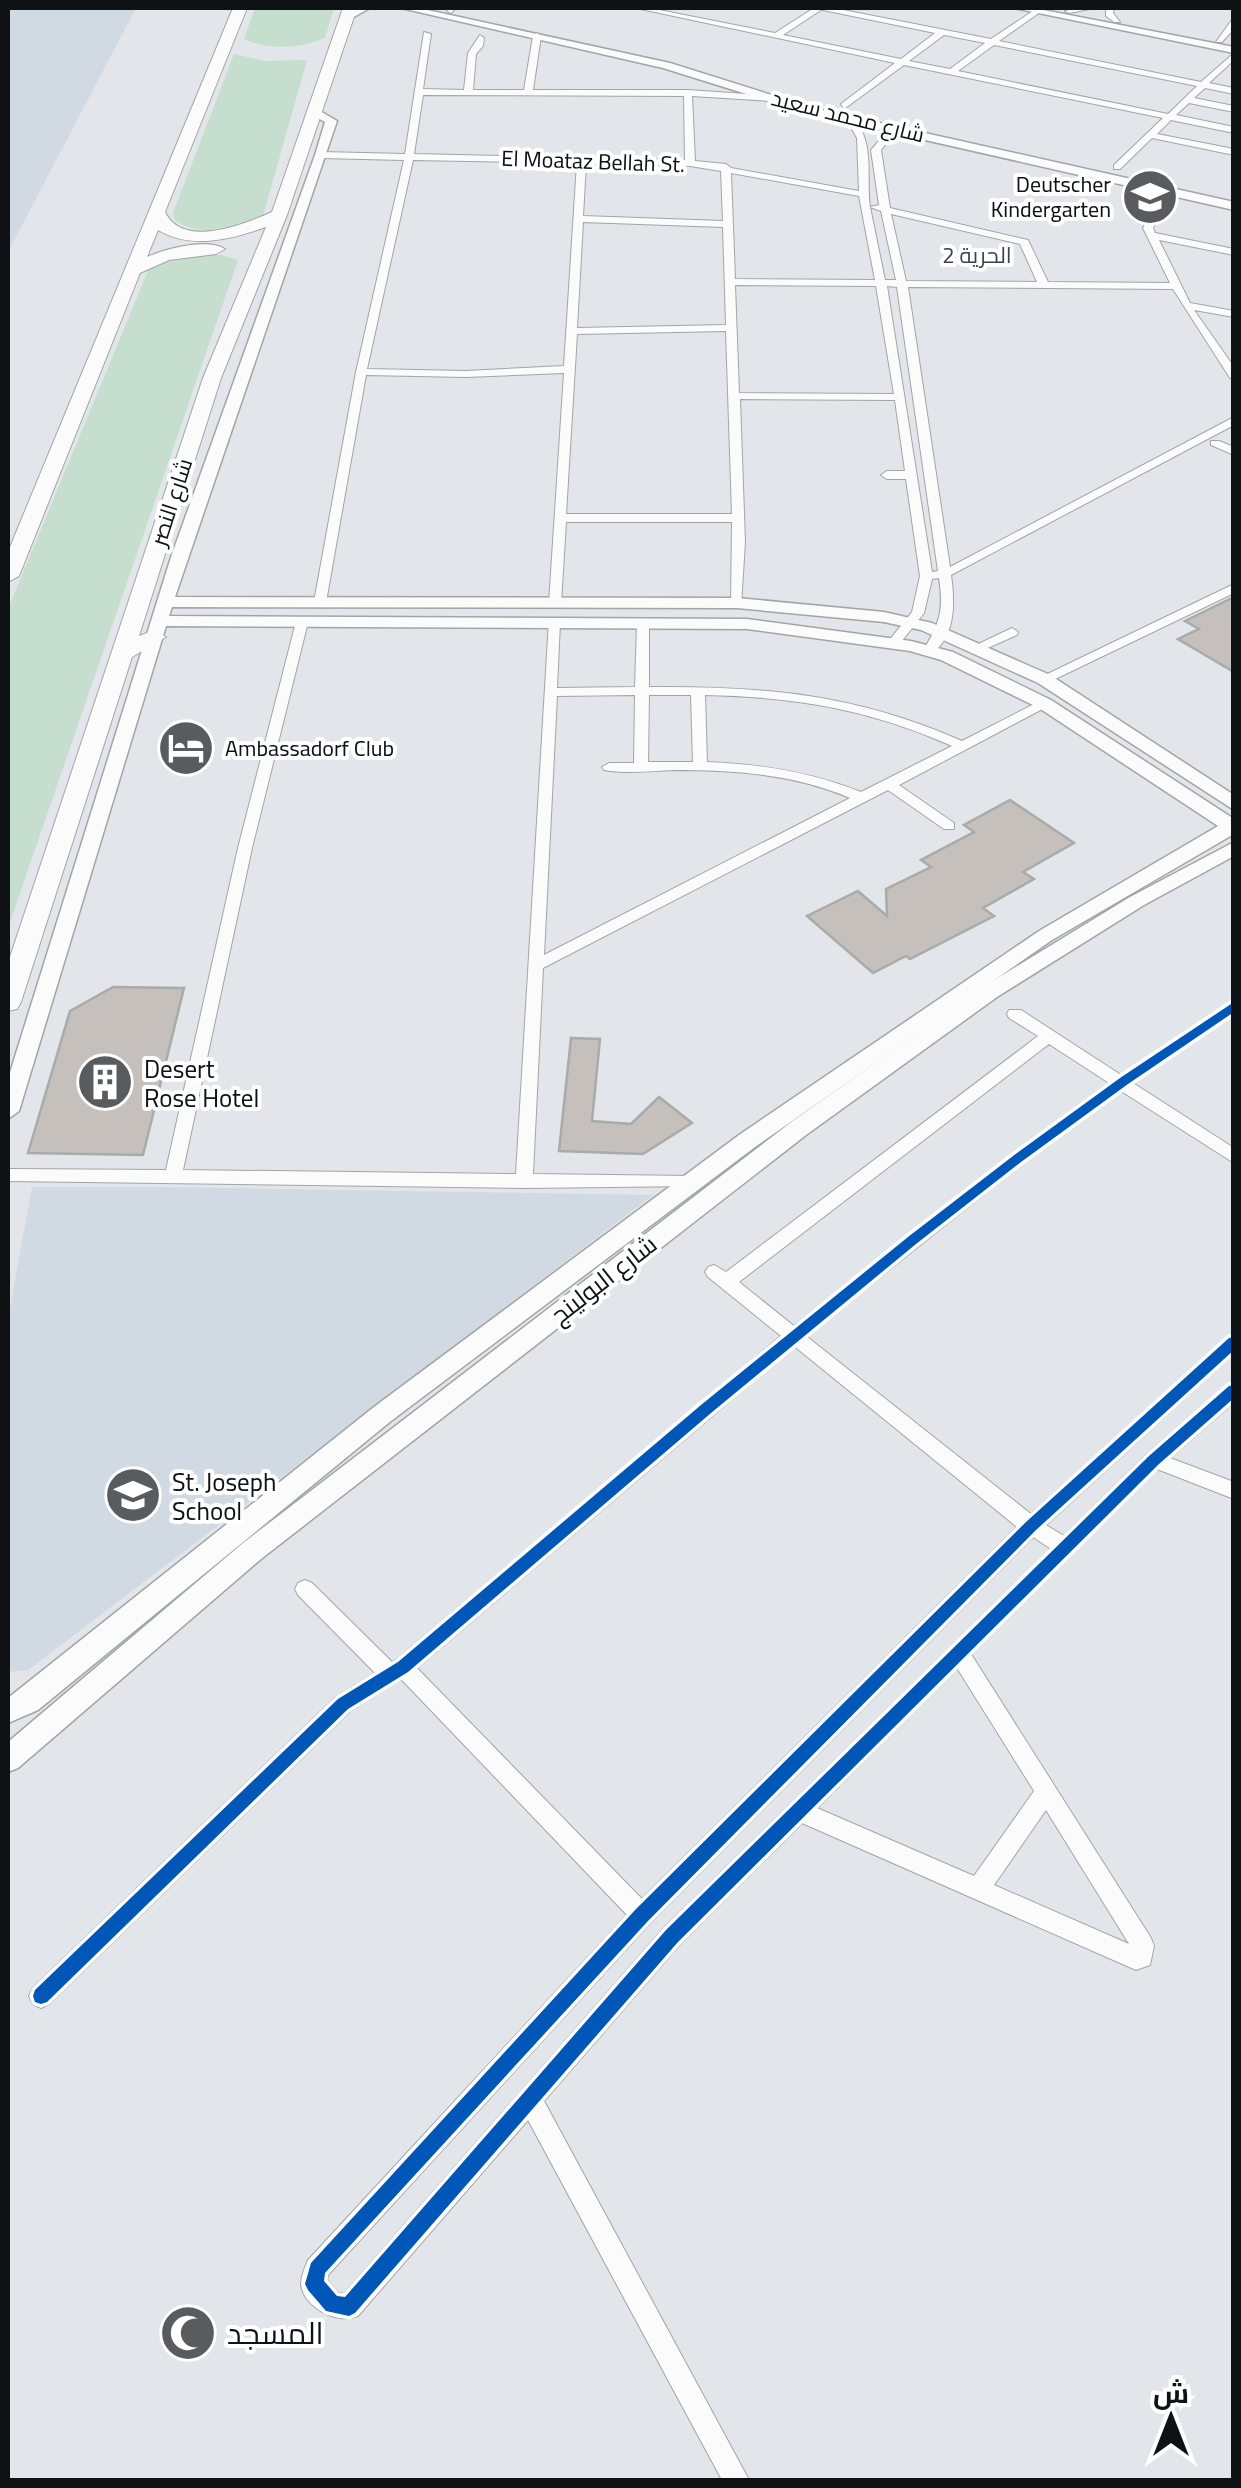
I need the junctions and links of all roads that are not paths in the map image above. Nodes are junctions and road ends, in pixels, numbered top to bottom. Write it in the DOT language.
graph roads {
  1 [pos="240,8"];
  2 [pos="406,8"];
  3 [pos="435,8"];
  4 [pos="640,8"];
  5 [pos="820,8"];
  6 [pos="1019,8"];
  7 [pos="1053,8"];
  8 [pos="1091,8"];
  9 [pos="1110,8"];
  10 [pos="452,9"];
  11 [pos="1068,10"];
  12 [pos="354,11"];
  13 [pos="1036,11"];
  14 [pos="1117,20"];
  15 [pos="1234,24"];
  16 [pos="942,32"];
  17 [pos="427,34"];
  18 [pos="536,36"];
  19 [pos="776,36"];
  20 [pos="480,38"];
  21 [pos="1219,40"];
  22 [pos="992,42"];
  23 [pos="1233,50"];
  24 [pos="902,62"];
  25 [pos="951,72"];
  26 [pos="1203,85"];
  27 [pos="1234,90"];
  28 [pos="418,92"];
  29 [pos="792,92"];
  30 [pos="468,93"];
  31 [pos="528,93"];
  32 [pos="688,93"];
  33 [pos="772,98"];
  34 [pos="1185,99"];
  35 [pos="826,102"];
  36 [pos="844,106"];
  37 [pos="1234,109"];
  38 [pos="810,111"];
  39 [pos="316,112"];
  40 [pos="1168,116"];
  41 [pos="851,120"];
  42 [pos="1234,130"];
  43 [pos="911,133"];
  44 [pos="1150,135"];
  45 [pos="1234,152"];
  46 [pos="321,155"];
  47 [pos="409,158"];
  48 [pos="582,159"];
  49 [pos="690,164"];
  50 [pos="1117,167"];
  51 [pos="726,168"];
  52 [pos="880,186"];
  53 [pos="1168,190"];
  54 [pos="863,195"];
  55 [pos="1225,195"];
  56 [pos="1234,206"];
  57 [pos="884,210"];
  58 [pos="157,212"];
  59 [pos="279,215"];
  60 [pos="578,219"];
  61 [pos="728,224"];
  62 [pos="1150,235"];
  63 [pos="1234,252"];
  64 [pos="261,262"];
  65 [pos="133,270"];
  66 [pos="730,282"];
  67 [pos="882,284"];
  68 [pos="902,284"];
  69 [pos="1044,286"];
  70 [pos="1175,286"];
  71 [pos="1186,305"];
  72 [pos="1234,314"];
  73 [pos="732,328"];
  74 [pos="572,330"];
  75 [pos="244,366"];
  76 [pos="569,369"];
  77 [pos="361,372"];
  78 [pos="1234,376"];
  79 [pos="212,378"];
  80 [pos="734,396"];
  81 [pos="900,397"];
  82 [pos="1234,420"];
  83 [pos="1234,433"];
  84 [pos="1216,442"];
  85 [pos="1234,452"];
  86 [pos="912,474"];
  87 [pos="887,475"];
  88 [pos="1115,484"];
  89 [pos="1128,489"];
  90 [pos="560,518"];
  91 [pos="738,518"];
  92 [pos="158,540"];
  93 [pos="179,557"];
  94 [pos="8,576"];
  95 [pos="945,578"];
  96 [pos="926,580"];
  97 [pos="1234,588"];
  98 [pos="165,602"];
  99 [pos="210,602"];
  100 [pos="320,602"];
  101 [pos="555,603"];
  102 [pos="737,603"];
  103 [pos="204,621"];
  104 [pos="302,622"];
  105 [pos="554,623"];
  106 [pos="911,623"];
  107 [pos="643,624"];
  108 [pos="157,629"];
  109 [pos="942,632"];
  110 [pos="1012,632"];
  111 [pos="894,643"];
  112 [pos="978,647"];
  113 [pos="930,651"];
  114 [pos="122,653"];
  115 [pos="1044,679"];
  116 [pos="551,692"];
  117 [pos="642,692"];
  118 [pos="698,692"];
  119 [pos="1046,704"];
  120 [pos="960,745"];
  121 [pos="609,767"];
  122 [pos="641,767"];
  123 [pos="700,768"];
  124 [pos="887,783"];
  125 [pos="860,797"];
  126 [pos="949,826"];
  127 [pos="1233,826"];
  128 [pos="536,965"];
  129 [pos="981,986"];
  130 [pos="8,1002"];
  131 [pos="1234,1006"];
  132 [pos="1015,1014"];
  133 [pos="1048,1036"];
  134 [pos="1118,1082"];
  135 [pos="8,1111"];
  136 [pos="1234,1158"];
  137 [pos="8,1175"];
  138 [pos="173,1178"];
  139 [pos="524,1182"];
  140 [pos="691,1182"];
  141 [pos="644,1216"];
  142 [pos="663,1233"];
  143 [pos="793,1336"];
  144 [pos="1234,1342"];
  145 [pos="1234,1390"];
  146 [pos="1154,1460"];
  147 [pos="1234,1491"];
  148 [pos="1031,1526"];
  149 [pos="1064,1548"];
  150 [pos="305,1590"];
  151 [pos="960,1654"];
  152 [pos="396,1670"];
  153 [pos="8,1711"];
  154 [pos="8,1760"];
  155 [pos="1046,1791"];
  156 [pos="800,1811"];
  157 [pos="980,1887"];
  158 [pos="642,1914"];
  159 [pos="40,1996"];
  160 [pos="530,2100"];
  161 [pos="736,2480"];
  1 -- 58 [label="main road"];
  2 -- 18 [label="street, شارع محمد سعيد"];
  3 -- 10 [label="street, شارع محمد سعيد"];
  4 -- 19 [label="street"];
  5 -- 16 [label="street"];
  5 -- 19 [label="street"];
  6 -- 13 [label="street"];
  7 -- 11 [label="street"];
  8 -- 11 [label="street"];
  9 -- 14 [label="street"];
  10 -- 29 [label="street, شارع محمد سعيد"];
  11 -- 14 [label="street"];
  12 -- 39 [label="main road, شارع النصر"];
  13 -- 22 [label="street"];
  13 -- 23 [label="street"];
  14 -- 21 [label="street"];
  15 -- 21 [label="street"];
  16 -- 22 [label="street"];
  16 -- 24 [label="street"];
  17 -- 28 [label="street"];
  18 -- 31 [label="street"];
  18 -- 33 [label="street, شارع محمد سعيد"];
  19 -- 24 [label="street"];
  20 -- 30 [label="street"];
  21 -- 23 [label="street"];
  22 -- 25 [label="street"];
  22 -- 26 [label="street"];
  23 -- 26 [label="street"];
  24 -- 25 [label="street"];
  24 -- 36 [label="street"];
  25 -- 40 [label="street"];
  26 -- 27 [label="street"];
  26 -- 34 [label="street"];
  28 -- 30 [label="street"];
  28 -- 47 [label="street"];
  29 -- 33 [label="street"];
  29 -- 35 [label="street, شارع محمد سعيد"];
  30 -- 31 [label="street"];
  31 -- 32 [label="street"];
  32 -- 33 [label="street"];
  32 -- 49 [label="street"];
  33 -- 38 [label="street, شارع محمد سعيد"];
  34 -- 37 [label="street"];
  34 -- 40 [label="street"];
  35 -- 36 [label="street, شارع محمد سعيد"];
  35 -- 38 [label="street"];
  36 -- 50 [label="street, شارع محمد سعيد"];
  38 -- 41 [label="street, شارع محمد سعيد"];
  39 -- 46 [label="street"];
  39 -- 59 [label="main road, شارع النصر"];
  40 -- 42 [label="street"];
  40 -- 44 [label="street"];
  41 -- 43 [label="street, شارع محمد سعيد"];
  41 -- 54 [label="street"];
  43 -- 52 [label="street"];
  43 -- 53 [label="street, شارع محمد سعيد"];
  44 -- 45 [label="street"];
  44 -- 50 [label="street"];
  46 -- 47 [label="street, El Moataz Bellah St."];
  46 -- 75 [label="street"];
  47 -- 48 [label="street, El Moataz Bellah St."];
  47 -- 77 [label="street"];
  48 -- 49 [label="street, El Moataz Bellah St."];
  48 -- 60 [label="street"];
  49 -- 51 [label="street, El Moataz Bellah St."];
  50 -- 55 [label="street, شارع محمد سعيد"];
  51 -- 54 [label="street, El Moataz Bellah St."];
  51 -- 61 [label="street"];
  52 -- 54 [label="street"];
  52 -- 57 [label="street"];
  53 -- 55 [label="street, شارع محمد سعيد"];
  53 -- 62 [label="street"];
  54 -- 57 [label="street"];
  54 -- 67 [label="street"];
  55 -- 56 [label="street, شارع محمد سعيد"];
  57 -- 68 [label="street"];
  57 -- 69 [label="street"];
  58 -- 59 [label="main road"];
  58 -- 65 [label="main road"];
  59 -- 64 [label="main road, شارع النصر"];
  60 -- 61 [label="street"];
  60 -- 74 [label="street"];
  61 -- 66 [label="street"];
  62 -- 63 [label="street"];
  62 -- 70 [label="street"];
  64 -- 65 [label="main road"];
  64 -- 79 [label="main road, شارع النصر"];
  65 -- 94 [label="main road"];
  66 -- 67 [label="street"];
  66 -- 73 [label="street"];
  67 -- 68 [label="street"];
  67 -- 81 [label="street"];
  68 -- 69 [label="street"];
  68 -- 95 [label="street"];
  69 -- 70 [label="street"];
  70 -- 71 [label="street"];
  71 -- 72 [label="street"];
  71 -- 78 [label="street"];
  73 -- 74 [label="street"];
  73 -- 80 [label="street"];
  74 -- 76 [label="street"];
  75 -- 79 [label="main road"];
  75 -- 93 [label="street"];
  76 -- 77 [label="street"];
  76 -- 90 [label="street"];
  77 -- 100 [label="street"];
  79 -- 92 [label="main road, شارع النصر"];
  80 -- 81 [label="street"];
  80 -- 91 [label="street"];
  81 -- 86 [label="street"];
  82 -- 88 [label="street"];
  83 -- 84 [label="street"];
  84 -- 85 [label="street"];
  84 -- 89 [label="street"];
  86 -- 87 [label="street"];
  86 -- 96 [label="street"];
  88 -- 89 [label="street"];
  88 -- 95 [label="street"];
  89 -- 95 [label="street"];
  90 -- 91 [label="street"];
  90 -- 101 [label="street"];
  91 -- 102 [label="street"];
  92 -- 93 [label="main road"];
  92 -- 114 [label="main road, شارع النصر"];
  93 -- 98 [label="street"];
  95 -- 96 [label="street"];
  95 -- 109 [label="street"];
  96 -- 106 [label="street"];
  97 -- 115 [label="street"];
  98 -- 99 [label="street"];
  98 -- 108 [label="street"];
  99 -- 100 [label="street"];
  99 -- 103 [label="street"];
  100 -- 101 [label="street"];
  101 -- 102 [label="street"];
  102 -- 106 [label="street"];
  103 -- 104 [label="street"];
  103 -- 108 [label="street"];
  104 -- 105 [label="street"];
  104 -- 138 [label="street"];
  105 -- 107 [label="street"];
  105 -- 116 [label="street"];
  106 -- 109 [label="street"];
  106 -- 111 [label="street"];
  107 -- 111 [label="street"];
  107 -- 117 [label="street"];
  108 -- 114 [label="main road"];
  108 -- 135 [label="street"];
  109 -- 112 [label="street"];
  109 -- 113 [label="street"];
  110 -- 112 [label="street"];
  111 -- 113 [label="street"];
  112 -- 115 [label="street"];
  113 -- 119 [label="street"];
  114 -- 130 [label="main road, شارع النصر"];
  115 -- 127 [label="street"];
  116 -- 117 [label="street"];
  116 -- 128 [label="street"];
  117 -- 118 [label="street"];
  117 -- 122 [label="street"];
  118 -- 120 [label="street"];
  118 -- 123 [label="street"];
  119 -- 120 [label="street"];
  119 -- 127 [label="street"];
  120 -- 124 [label="street"];
  121 -- 122 [label="street"];
  122 -- 123 [label="street"];
  123 -- 125 [label="street"];
  124 -- 125 [label="street"];
  124 -- 126 [label="street"];
  125 -- 128 [label="street"];
  127 -- 129 [label="street, شارع البولينج"];
  128 -- 139 [label="street"];
  129 -- 140 [label="street, شارع البولينج"];
  129 -- 142 [label="street, شارع البولينج"];
  131 -- 134 [label="street"];
  132 -- 133 [label="street"];
  133 -- 134 [label="street"];
  133 -- 143 [label="street"];
  134 -- 136 [label="street"];
  134 -- 143 [label="street"];
  137 -- 138 [label="street"];
  138 -- 139 [label="street"];
  139 -- 140 [label="street"];
  140 -- 141 [label="street, شارع البولينج"];
  141 -- 142 [label="street"];
  141 -- 153 [label="street, شارع البولينج"];
  142 -- 154 [label="street, شارع البولينج"];
  143 -- 148 [label="street"];
  143 -- 152 [label="street"];
  144 -- 148 [label="street"];
  145 -- 146 [label="street"];
  146 -- 147 [label="street"];
  146 -- 149 [label="street"];
  148 -- 149 [label="street"];
  148 -- 158 [label="street"];
  149 -- 151 [label="street"];
  150 -- 152 [label="street"];
  151 -- 155 [label="street"];
  151 -- 156 [label="street"];
  152 -- 158 [label="street"];
  152 -- 159 [label="street"];
  155 -- 157 [label="street"];
  155 -- 157 [label="street"];
  156 -- 157 [label="street"];
  156 -- 160 [label="street"];
  158 -- 160 [label="street"];
  160 -- 161 [label="street"];
}
